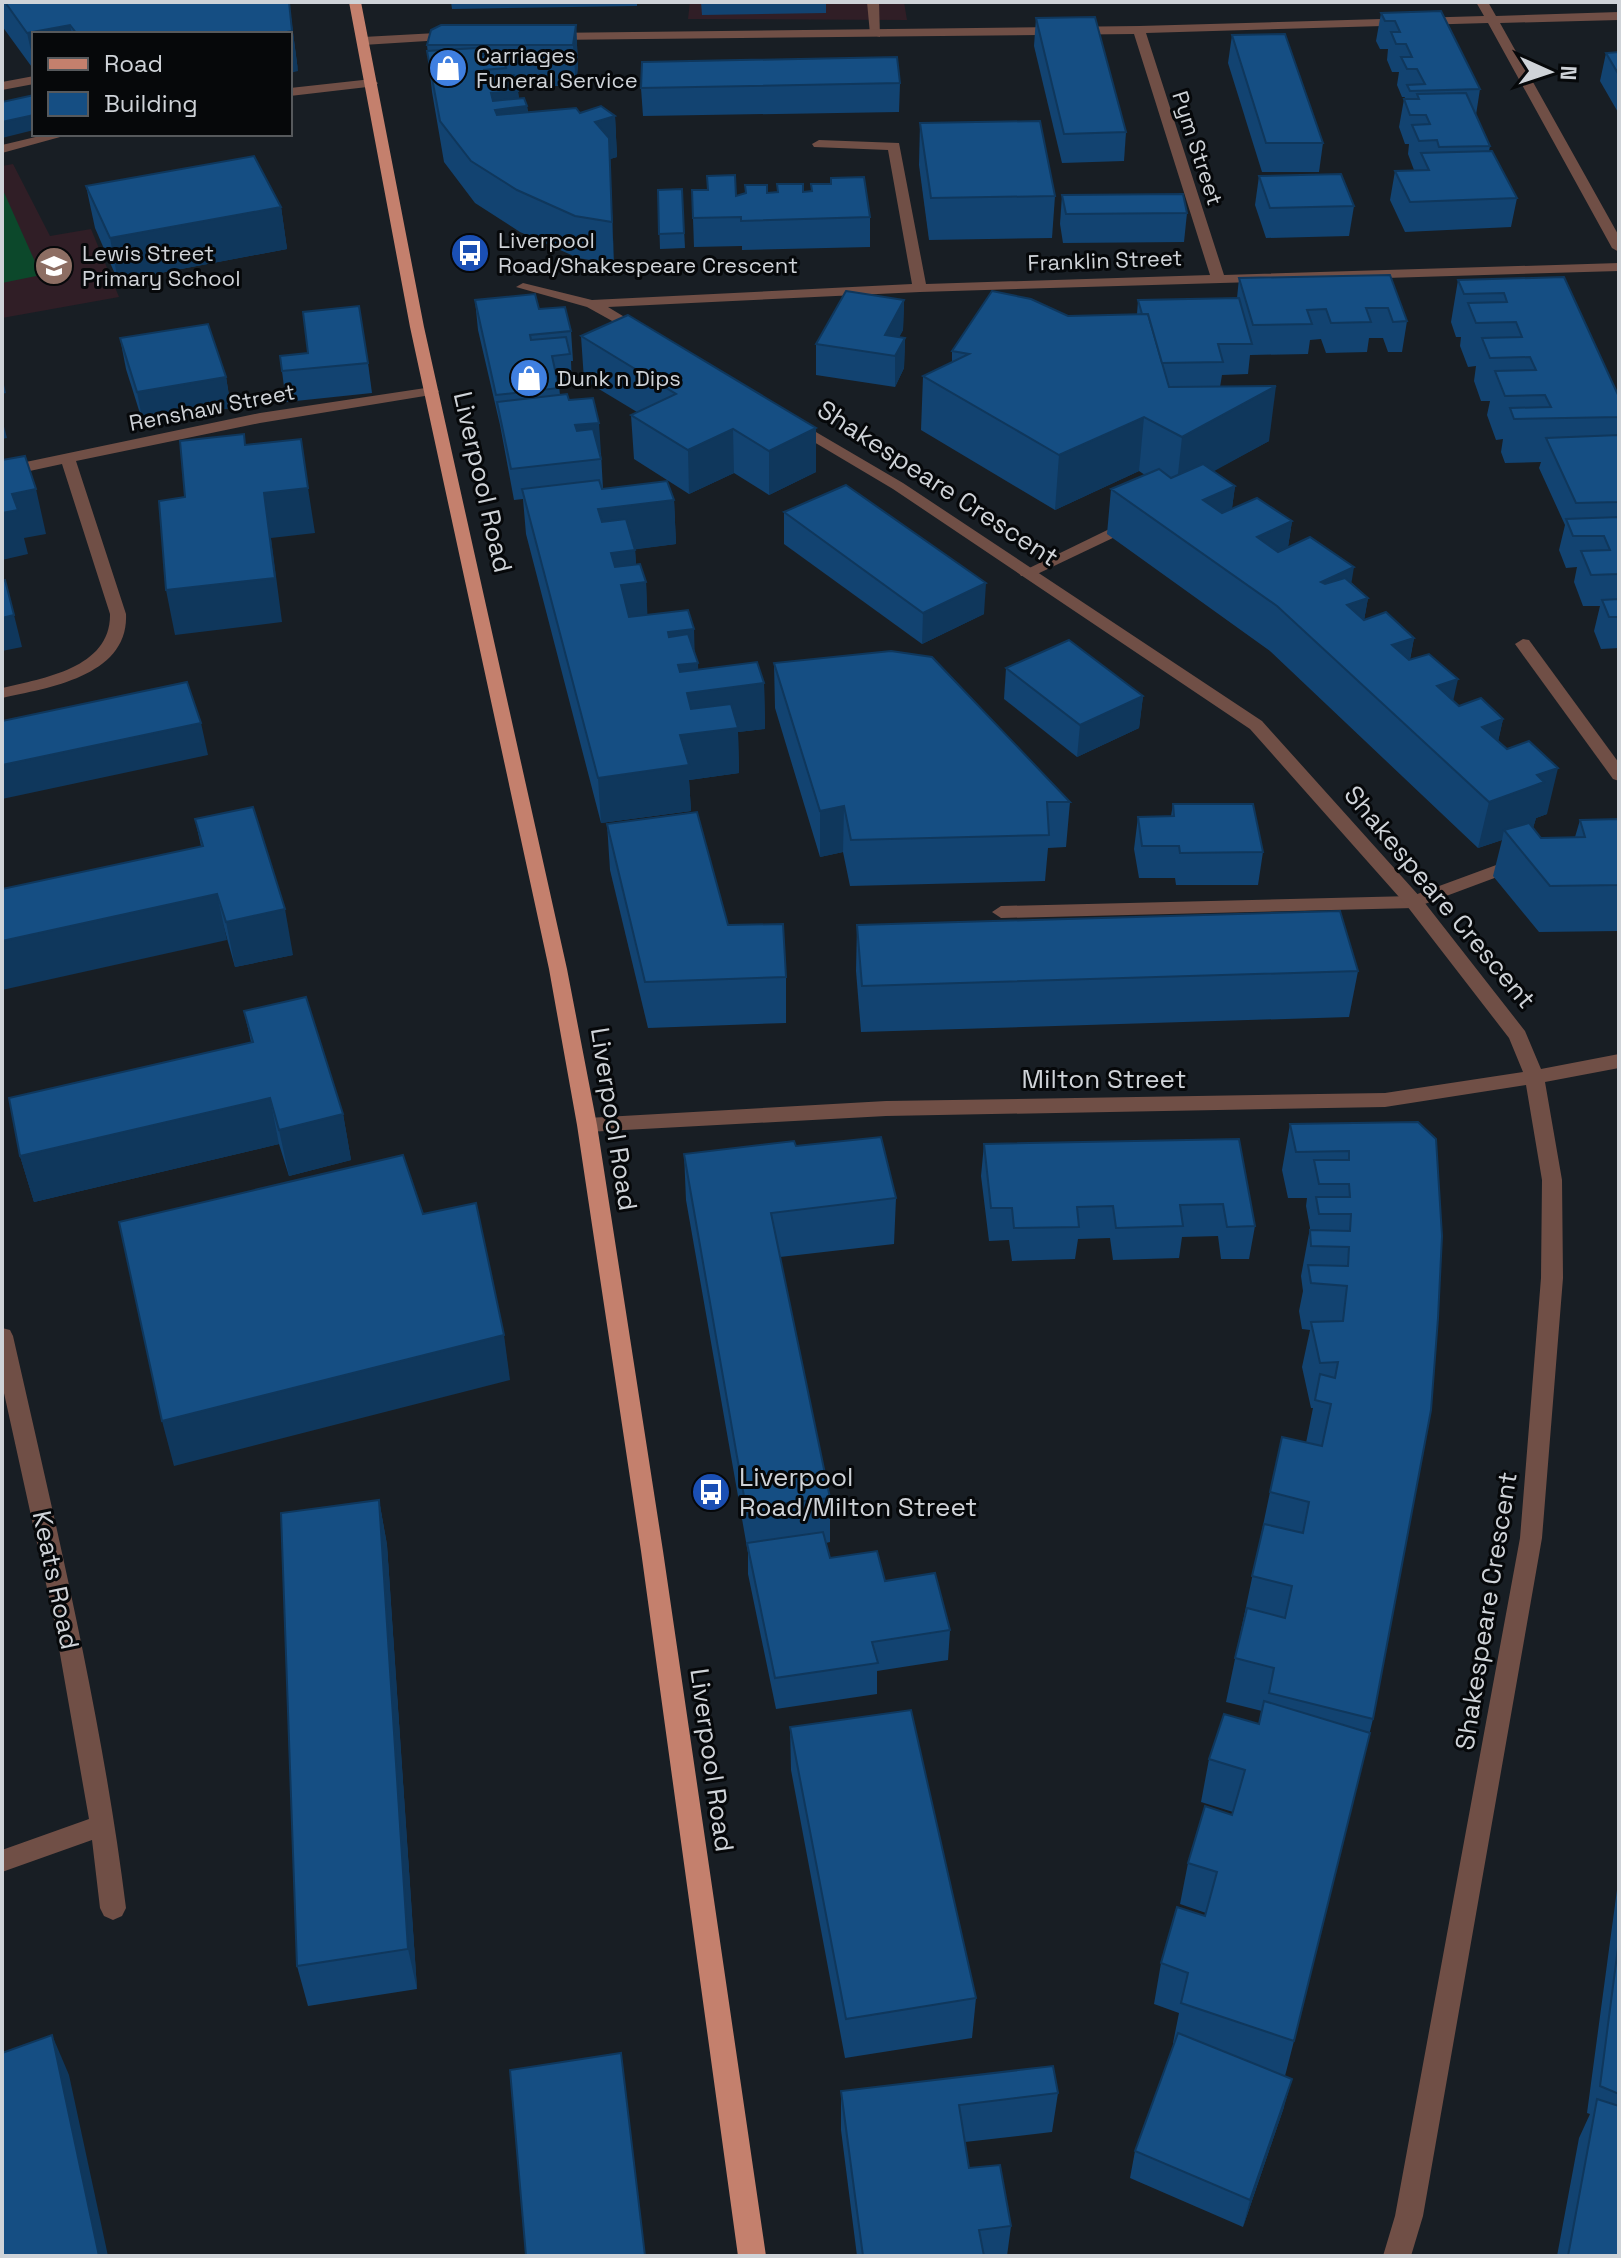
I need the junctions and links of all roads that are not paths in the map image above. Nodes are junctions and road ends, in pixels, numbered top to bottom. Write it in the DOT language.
graph roads {
  1 [pos="355,2"];
  2 [pos="873,2"];
  3 [pos="1482,2"];
  4 [pos="1619,16"];
  5 [pos="1488,18"];
  6 [pos="1139,30"];
  7 [pos="876,34"];
  8 [pos="470,36"];
  9 [pos="543,36"];
  10 [pos="363,41"];
  11 [pos="32,80"];
  12 [pos="372,83"];
  13 [pos="2,86"];
  14 [pos="292,92"];
  15 [pos="56,136"];
  16 [pos="819,144"];
  17 [pos="2,149"];
  18 [pos="1619,248"];
  19 [pos="1619,267"];
  20 [pos="1218,279"];
  21 [pos="523,287"];
  22 [pos="920,288"];
  23 [pos="592,304"];
  24 [pos="658,343"];
  25 [pos="432,391"];
  26 [pos="778,415"];
  27 [pos="68,459"];
  28 [pos="2,472"];
  29 [pos="1154,512"];
  30 [pos="1027,573"];
  31 [pos="1523,644"];
  32 [pos="2,693"];
  33 [pos="1619,775"];
  34 [pos="1531,858"];
  35 [pos="1414,902"];
  36 [pos="1001,912"];
  37 [pos="1619,1061"];
  38 [pos="1534,1075"];
  39 [pos="587,1125"];
  40 [pos="2,1336"];
  41 [pos="104,1825"];
  42 [pos="2,1861"];
  43 [pos="113,1908"];
  44 [pos="752,2256"];
  45 [pos="1397,2256"];
  1 -- 10 [label="main road, Liverpool Road"];
  2 -- 7 [label="street"];
  3 -- 5 [label="street"];
  4 -- 5 [label="street"];
  5 -- 6 [label="street"];
  5 -- 18 [label="street"];
  6 -- 7 [label="street"];
  6 -- 20 [label="street, Pym Street"];
  7 -- 9 [label="street"];
  8 -- 10 [label="street"];
  10 -- 12 [label="main road, Liverpool Road"];
  11 -- 13 [label="street"];
  12 -- 14 [label="street"];
  12 -- 25 [label="main road, Liverpool Road"];
  15 -- 17 [label="street"];
  16 -- 22 [label="street"];
  19 -- 20 [label="street, Franklin Street"];
  20 -- 22 [label="street, Franklin Street"];
  21 -- 23 [label="street"];
  22 -- 23 [label="street, Franklin Street"];
  23 -- 24 [label="street"];
  25 -- 27 [label="street, Renshaw Street"];
  25 -- 39 [label="main road, Liverpool Road"];
  26 -- 30 [label="street, Shakespeare Crescent"];
  27 -- 28 [label="street, Renshaw Street"];
  27 -- 32 [label="street"];
  29 -- 30 [label="street"];
  30 -- 35 [label="street, Shakespeare Crescent"];
  31 -- 33 [label="street"];
  34 -- 35 [label="street"];
  35 -- 36 [label="street"];
  35 -- 38 [label="street, Shakespeare Crescent"];
  37 -- 38 [label="street, Milton Street"];
  38 -- 39 [label="street, Milton Street"];
  38 -- 45 [label="street, Shakespeare Crescent"];
  39 -- 44 [label="main road, Liverpool Road"];
  40 -- 41 [label="street, Keats Road"];
  41 -- 42 [label="street"];
  41 -- 43 [label="street, Keats Road"];
}
